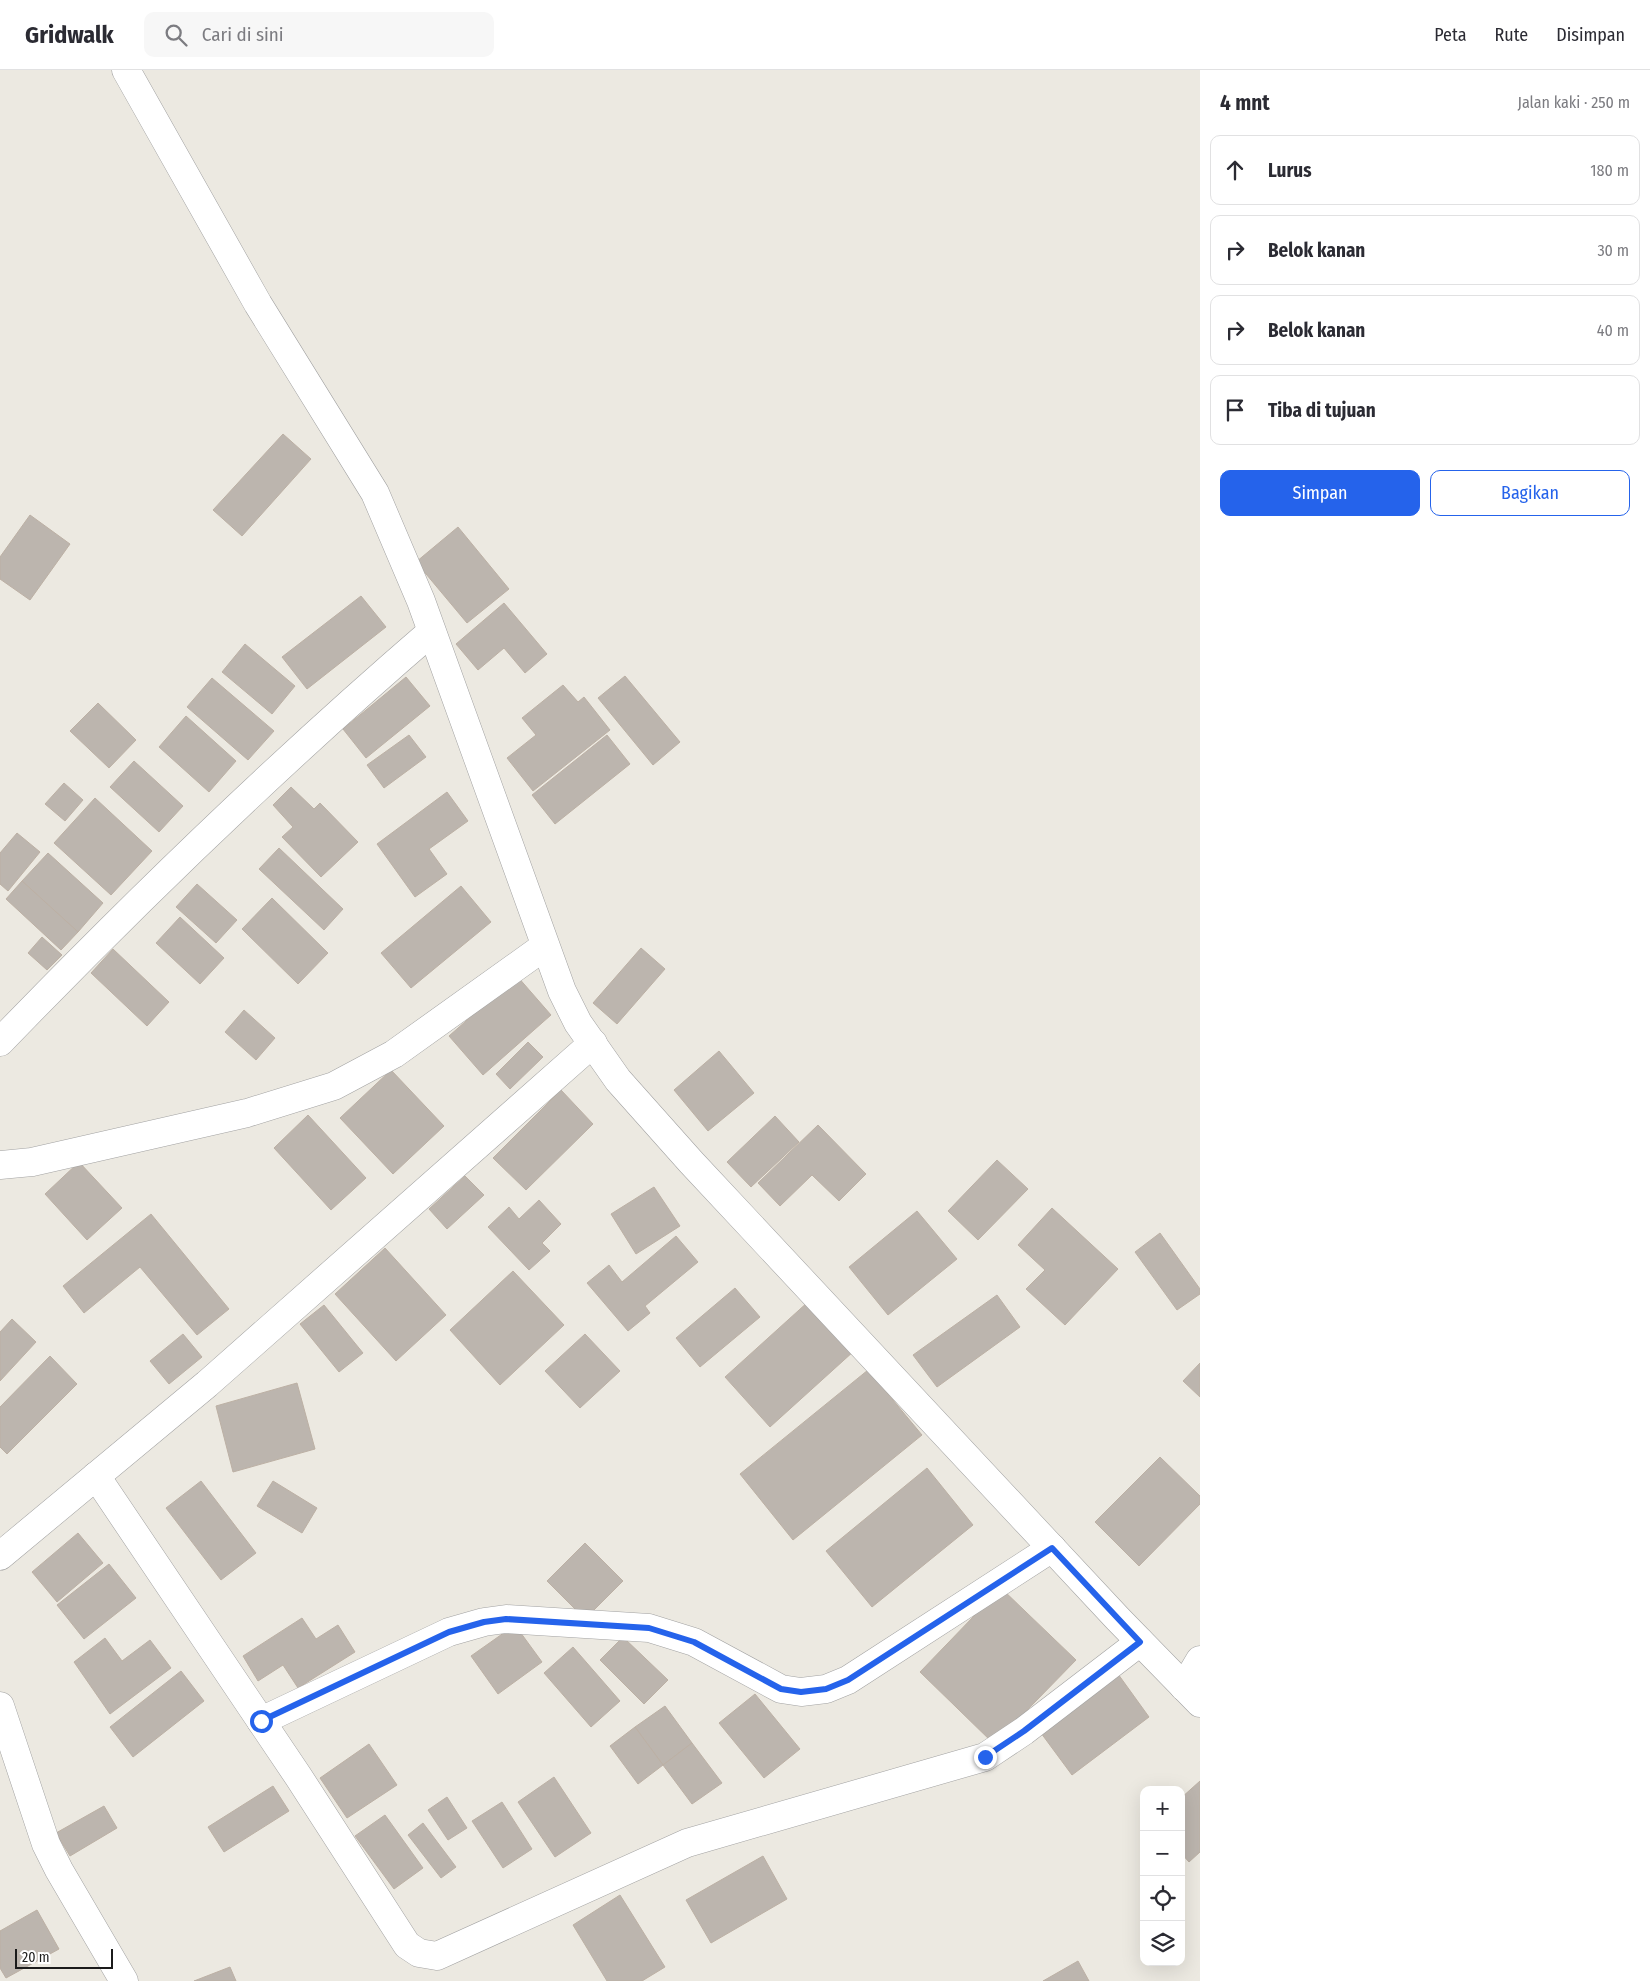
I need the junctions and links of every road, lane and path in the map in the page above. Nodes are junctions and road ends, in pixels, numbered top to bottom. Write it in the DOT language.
graph roads {
  1 [pos="126,70"];
  2 [pos="431,632"];
  3 [pos="545,946"];
  4 [pos="0,1042"];
  5 [pos="592,1043"];
  6 [pos="0,1165"];
  7 [pos="96,1476"];
  8 [pos="1052,1548"];
  9 [pos="0,1556"];
  10 [pos="1140,1642"];
  11 [pos="1200,1660"];
  12 [pos="1192,1695"];
  13 [pos="0,1706"];
  14 [pos="261,1721"];
  15 [pos="124,1981"];
  1 -- 2 [label="street"];
  2 -- 3 [label="street"];
  2 -- 4 [label="street"];
  3 -- 5 [label="street"];
  3 -- 6 [label="street"];
  5 -- 7 [label="street"];
  5 -- 8 [label="street"];
  7 -- 9 [label="street"];
  7 -- 14 [label="street"];
  8 -- 10 [label="street"];
  8 -- 14 [label="street"];
  10 -- 12 [label="street"];
  10 -- 14 [label="street"];
  11 -- 12 [label="street"];
  13 -- 15 [label="street"];
}
